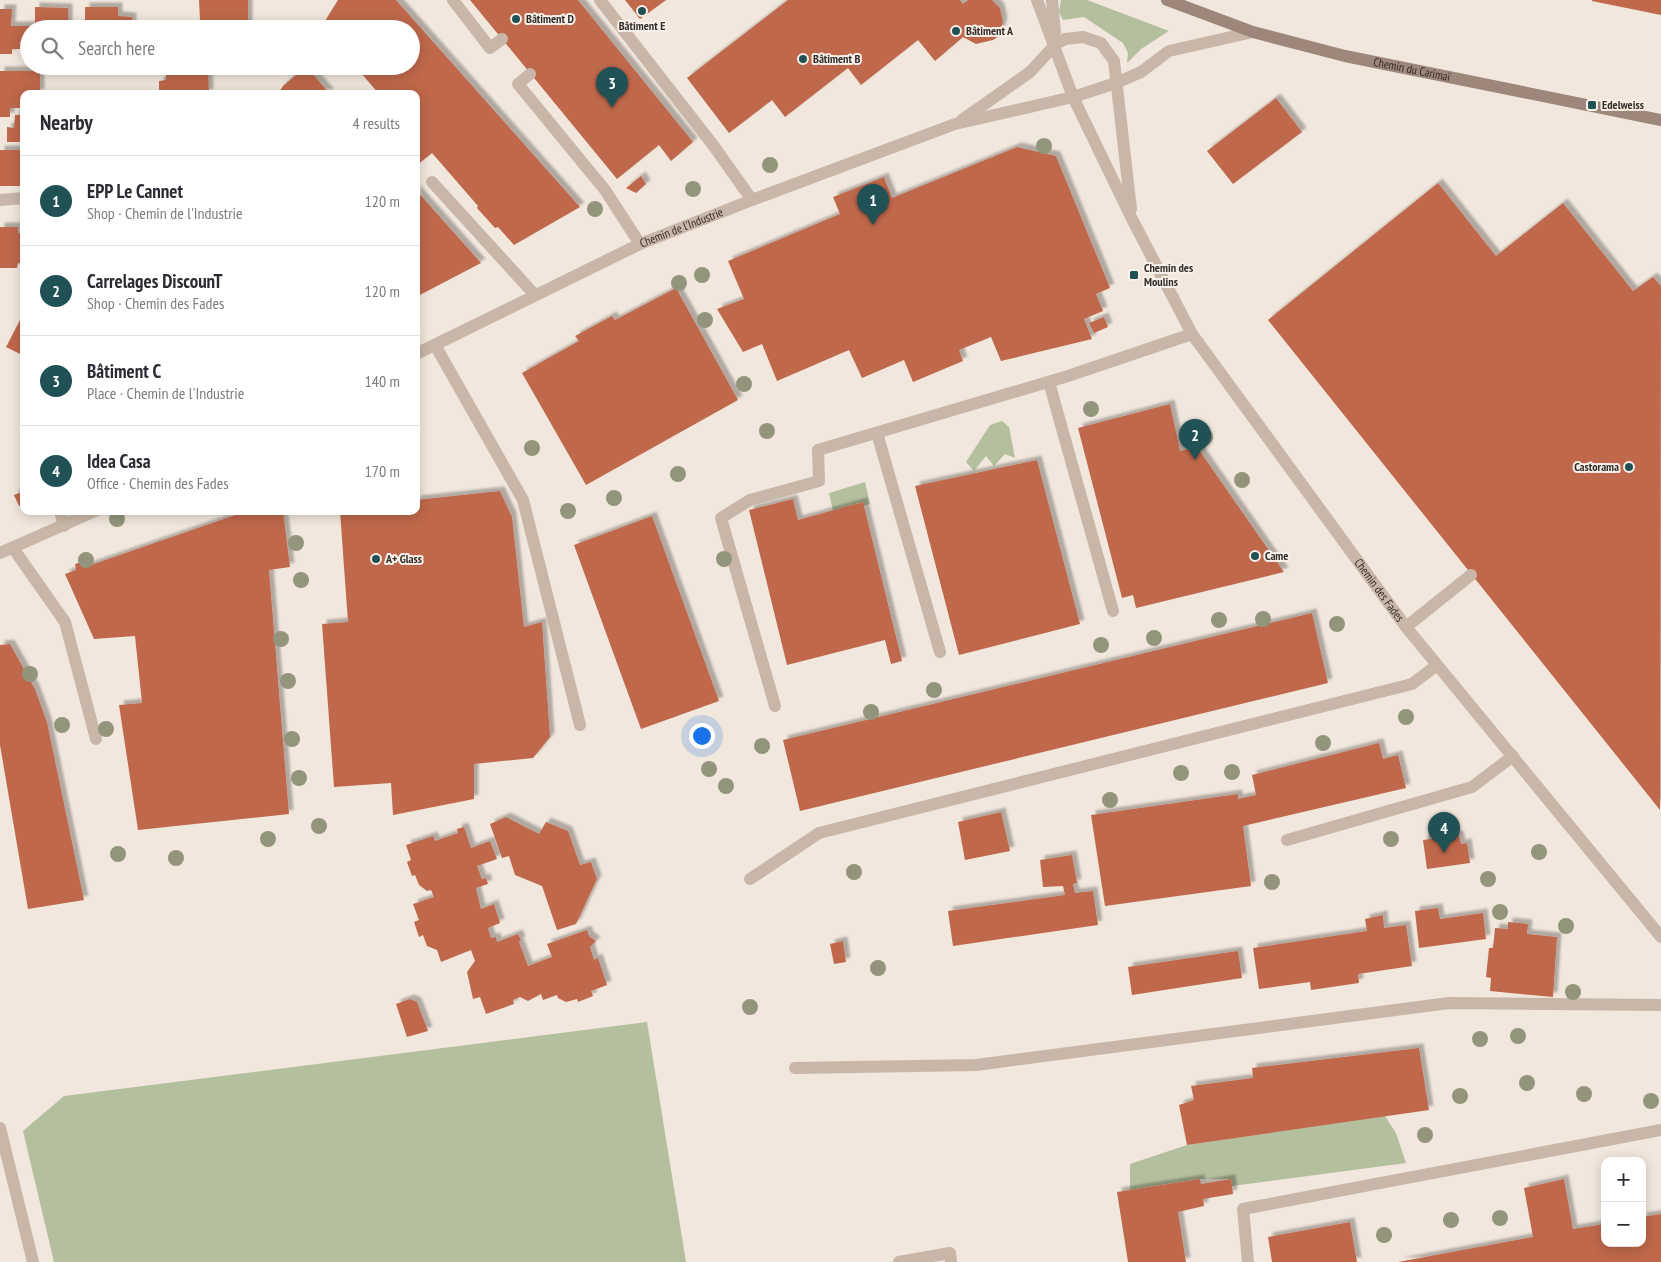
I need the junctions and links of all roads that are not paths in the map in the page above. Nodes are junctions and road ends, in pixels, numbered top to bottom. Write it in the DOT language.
graph roads {
  1 [pos="453,0"];
  2 [pos="600,0"];
  3 [pos="1037,0"];
  4 [pos="1052,0"];
  5 [pos="1167,0"];
  6 [pos="1253,32"];
  7 [pos="502,38"];
  8 [pos="1056,44"];
  9 [pos="530,74"];
  10 [pos="1116,83"];
  11 [pos="1073,97"];
  12 [pos="1661,120"];
  13 [pos="956,124"];
  14 [pos="432,182"];
  15 [pos="20,198"];
  16 [pos="0,200"];
  17 [pos="752,200"];
  18 [pos="1132,219"];
  19 [pos="640,244"];
  20 [pos="535,295"];
  21 [pos="1192,334"];
  22 [pos="435,345"];
  23 [pos="420,352"];
  24 [pos="1049,382"];
  25 [pos="877,432"];
  26 [pos="61,515"];
  27 [pos="87,515"];
  28 [pos="64,526"];
  29 [pos="13,548"];
  30 [pos="0,553"];
  31 [pos="1471,575"];
  32 [pos="1113,611"];
  33 [pos="1406,627"];
  34 [pos="940,652"];
  35 [pos="1437,665"];
  36 [pos="775,706"];
  37 [pos="580,725"];
  38 [pos="96,739"];
  39 [pos="1513,756"];
  40 [pos="1287,840"];
  41 [pos="750,879"];
  42 [pos="1661,937"];
  43 [pos="1661,1005"];
  44 [pos="795,1068"];
  45 [pos="0,1128"];
  46 [pos="1661,1130"];
  47 [pos="33,1262"];
  48 [pos="899,1262"];
  49 [pos="951,1262"];
  50 [pos="1248,1262"];
  1 -- 7 [label="street"];
  2 -- 17 [label="street"];
  3 -- 8 [label="street"];
  4 -- 8 [label="street"];
  5 -- 6 [label="main road, Chemin du Carimaï"];
  6 -- 10 [label="street"];
  6 -- 12 [label="main road, Chemin du Carimaï"];
  8 -- 10 [label="street"];
  8 -- 11 [label="street, Chemin des Fades"];
  8 -- 13 [label="street"];
  9 -- 19 [label="street"];
  10 -- 11 [label="street"];
  10 -- 18 [label="street"];
  11 -- 13 [label="street"];
  11 -- 18 [label="street, Chemin des Fades"];
  13 -- 17 [label="street, Chemin de l'Industrie"];
  14 -- 20 [label="street"];
  15 -- 16 [label="street"];
  17 -- 19 [label="street, Chemin de l'Industrie"];
  18 -- 21 [label="street, Chemin des Fades"];
  19 -- 20 [label="street, Chemin de l'Industrie"];
  20 -- 22 [label="street, Chemin de l'Industrie"];
  21 -- 24 [label="street"];
  21 -- 33 [label="street, Chemin des Fades"];
  22 -- 23 [label="street, Chemin de l'Industrie"];
  22 -- 37 [label="street"];
  24 -- 25 [label="street"];
  24 -- 32 [label="street"];
  25 -- 34 [label="street"];
  25 -- 36 [label="street"];
  26 -- 28 [label="street"];
  27 -- 28 [label="street"];
  28 -- 29 [label="street"];
  29 -- 30 [label="street"];
  29 -- 38 [label="street"];
  31 -- 33 [label="street"];
  33 -- 35 [label="street, Chemin des Fades"];
  35 -- 39 [label="street, Chemin des Fades"];
  35 -- 41 [label="street"];
  39 -- 40 [label="street"];
  39 -- 42 [label="street, Chemin des Fades"];
  43 -- 44 [label="street"];
  45 -- 47 [label="street"];
  46 -- 50 [label="street"];
  48 -- 49 [label="street"];
}
